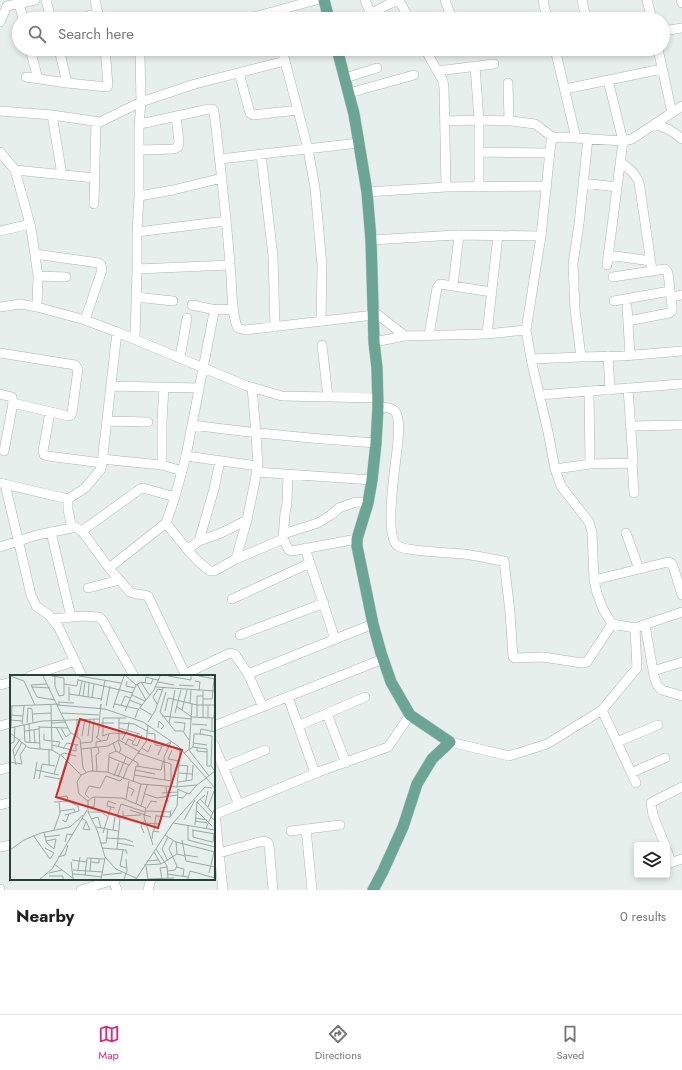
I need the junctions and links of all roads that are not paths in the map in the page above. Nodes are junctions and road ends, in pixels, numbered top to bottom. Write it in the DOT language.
graph roads {
  1 [pos="35,0"];
  2 [pos="46,0"];
  3 [pos="95,0"];
  4 [pos="316,0"];
  5 [pos="324,0"];
  6 [pos="366,0"];
  7 [pos="398,0"];
  8 [pos="445,0"];
  9 [pos="543,0"];
  10 [pos="582,0"];
  11 [pos="647,0"];
  12 [pos="682,0"];
  13 [pos="19,3"];
  14 [pos="682,3"];
  15 [pos="21,12"];
  16 [pos="49,12"];
  17 [pos="98,12"];
  18 [pos="284,12"];
  19 [pos="327,12"];
  20 [pos="370,12"];
  21 [pos="379,12"];
  22 [pos="405,12"];
  23 [pos="449,12"];
  24 [pos="546,12"];
  25 [pos="585,12"];
  26 [pos="650,12"];
  27 [pos="0,22"];
  28 [pos="682,28"];
  29 [pos="670,30"];
  30 [pos="32,56"];
  31 [pos="63,56"];
  32 [pos="106,56"];
  33 [pos="140,56"];
  34 [pos="284,56"];
  35 [pos="339,56"];
  36 [pos="429,56"];
  37 [pos="557,56"];
  38 [pos="659,56"];
  39 [pos="285,61"];
  40 [pos="494,64"];
  41 [pos="475,66"];
  42 [pos="377,68"];
  43 [pos="662,69"];
  44 [pos="437,70"];
  45 [pos="239,73"];
  46 [pos="414,74"];
  47 [pos="26,77"];
  48 [pos="344,78"];
  49 [pos="38,79"];
  50 [pos="608,80"];
  51 [pos="68,83"];
  52 [pos="508,83"];
  53 [pos="565,89"];
  54 [pos="349,93"];
  55 [pos="141,102"];
  56 [pos="682,106"];
  57 [pos="298,110"];
  58 [pos="0,111"];
  59 [pos="672,113"];
  60 [pos="52,115"];
  61 [pos="176,116"];
  62 [pos="479,120"];
  63 [pos="96,121"];
  64 [pos="445,121"];
  65 [pos="509,121"];
  66 [pos="140,124"];
  67 [pos="655,124"];
  68 [pos="554,138"];
  69 [pos="576,138"];
  70 [pos="588,138"];
  71 [pos="682,139"];
  72 [pos="623,141"];
  73 [pos="359,143"];
  74 [pos="308,149"];
  75 [pos="140,150"];
  76 [pos="0,152"];
  77 [pos="479,152"];
  78 [pos="550,153"];
  79 [pos="261,154"];
  80 [pos="220,159"];
  81 [pos="620,162"];
  82 [pos="15,170"];
  83 [pos="62,175"];
  84 [pos="95,178"];
  85 [pos="222,178"];
  86 [pos="583,183"];
  87 [pos="547,186"];
  88 [pos="446,187"];
  89 [pos="479,187"];
  90 [pos="617,187"];
  91 [pos="367,192"];
  92 [pos="139,196"];
  93 [pos="94,204"];
  94 [pos="226,220"];
  95 [pos="30,224"];
  96 [pos="0,231"];
  97 [pos="137,232"];
  98 [pos="459,235"];
  99 [pos="498,235"];
  100 [pos="541,236"];
  101 [pos="371,240"];
  102 [pos="35,254"];
  103 [pos="608,255"];
  104 [pos="230,264"];
  105 [pos="607,265"];
  106 [pos="652,266"];
  107 [pos="137,269"];
  108 [pos="38,276"];
  109 [pos="66,277"];
  110 [pos="613,277"];
  111 [pos="453,286"];
  112 [pos="492,292"];
  113 [pos="671,294"];
  114 [pos="682,295"];
  115 [pos="136,298"];
  116 [pos="614,300"];
  117 [pos="173,301"];
  118 [pos="192,305"];
  119 [pos="0,307"];
  120 [pos="37,307"];
  121 [pos="627,307"];
  122 [pos="216,310"];
  123 [pos="233,310"];
  124 [pos="374,313"];
  125 [pos="188,318"];
  126 [pos="85,320"];
  127 [pos="628,321"];
  128 [pos="321,322"];
  129 [pos="275,327"];
  130 [pos="526,330"];
  131 [pos="117,332"];
  132 [pos="487,334"];
  133 [pos="429,335"];
  134 [pos="405,336"];
  135 [pos="135,339"];
  136 [pos="374,342"];
  137 [pos="322,345"];
  138 [pos="682,351"];
  139 [pos="0,353"];
  140 [pos="630,355"];
  141 [pos="608,356"];
  142 [pos="581,357"];
  143 [pos="180,358"];
  144 [pos="531,359"];
  145 [pos="203,368"];
  146 [pos="681,384"];
  147 [pos="111,386"];
  148 [pos="164,388"];
  149 [pos="199,388"];
  150 [pos="252,388"];
  151 [pos="628,388"];
  152 [pos="610,390"];
  153 [pos="589,392"];
  154 [pos="0,394"];
  155 [pos="540,395"];
  156 [pos="328,397"];
  157 [pos="378,402"];
  158 [pos="13,403"];
  159 [pos="50,412"];
  160 [pos="107,421"];
  161 [pos="148,422"];
  162 [pos="192,425"];
  163 [pos="682,425"];
  164 [pos="630,426"];
  165 [pos="256,434"];
  166 [pos="376,443"];
  167 [pos="4,451"];
  168 [pos="186,456"];
  169 [pos="103,461"];
  170 [pos="220,461"];
  171 [pos="632,463"];
  172 [pos="590,464"];
  173 [pos="162,465"];
  174 [pos="257,469"];
  175 [pos="555,469"];
  176 [pos="182,471"];
  177 [pos="288,474"];
  178 [pos="372,480"];
  179 [pos="2,483"];
  180 [pos="634,493"];
  181 [pos="175,497"];
  182 [pos="68,499"];
  183 [pos="368,503"];
  184 [pos="246,520"];
  185 [pos="166,522"];
  186 [pos="72,528"];
  187 [pos="82,531"];
  188 [pos="51,532"];
  189 [pos="626,532"];
  190 [pos="283,537"];
  191 [pos="357,539"];
  192 [pos="18,541"];
  193 [pos="199,541"];
  194 [pos="0,547"];
  195 [pos="305,548"];
  196 [pos="188,549"];
  197 [pos="236,559"];
  198 [pos="310,563"];
  199 [pos="109,568"];
  200 [pos="639,569"];
  201 [pos="120,580"];
  202 [pos="594,580"];
  203 [pos="88,588"];
  204 [pos="682,595"];
  205 [pos="232,599"];
  206 [pos="324,603"];
  207 [pos="682,613"];
  208 [pos="71,617"];
  209 [pos="52,619"];
  210 [pos="373,624"];
  211 [pos="612,624"];
  212 [pos="645,625"];
  213 [pos="635,628"];
  214 [pos="240,635"];
  215 [pos="335,639"];
  216 [pos="383,659"];
  217 [pos="75,661"];
  218 [pos="682,662"];
  219 [pos="128,666"];
  220 [pos="653,671"];
  221 [pos="248,674"];
  222 [pos="33,675"];
  223 [pos="82,675"];
  224 [pos="125,675"];
  225 [pos="133,675"];
  226 [pos="185,675"];
  227 [pos="10,682"];
  228 [pos="0,685"];
  229 [pos="682,696"];
  230 [pos="288,697"];
  231 [pos="365,697"];
  232 [pos="264,707"];
  233 [pos="602,710"];
  234 [pos="327,714"];
  235 [pos="410,715"];
  236 [pos="10,723"];
  237 [pos="658,725"];
  238 [pos="0,726"];
  239 [pos="215,726"];
  240 [pos="298,726"];
  241 [pos="450,742"];
  242 [pos="617,742"];
  243 [pos="215,747"];
  244 [pos="265,750"];
  245 [pos="665,758"];
  246 [pos="346,762"];
  247 [pos="10,767"];
  248 [pos="224,767"];
  249 [pos="0,770"];
  250 [pos="315,773"];
  251 [pos="631,773"];
  252 [pos="636,783"];
  253 [pos="682,787"];
  254 [pos="10,802"];
  255 [pos="0,805"];
  256 [pos="239,805"];
  257 [pos="215,814"];
  258 [pos="215,822"];
  259 [pos="340,825"];
  260 [pos="306,829"];
  261 [pos="291,831"];
  262 [pos="664,842"];
  263 [pos="10,845"];
  264 [pos="0,847"];
  265 [pos="219,854"];
  266 [pos="682,859"];
  267 [pos="670,863"];
  268 [pos="112,880"];
  269 [pos="115,880"];
  270 [pos="151,880"];
  271 [pos="81,890"];
  272 [pos="117,890"];
  273 [pos="148,890"];
  274 [pos="223,890"];
  275 [pos="273,890"];
  276 [pos="312,890"];
  277 [pos="373,890"];
  1 -- 13 [label="street"];
  2 -- 16 [label="street"];
  3 -- 17 [label="street"];
  4 -- 18 [label="street"];
  5 -- 19 [label="main road"];
  6 -- 20 [label="street"];
  7 -- 21 [label="street"];
  7 -- 22 [label="street"];
  8 -- 23 [label="street"];
  9 -- 24 [label="street"];
  10 -- 25 [label="street"];
  11 -- 26 [label="street"];
  12 -- 14 [label="street"];
  13 -- 15 [label="street"];
  13 -- 27 [label="street"];
  28 -- 29 [label="street"];
  30 -- 49 [label="street"];
  31 -- 51 [label="street"];
  32 -- 51 [label="street"];
  33 -- 55 [label="street"];
  34 -- 39 [label="street"];
  35 -- 48 [label="main road"];
  36 -- 44 [label="street"];
  37 -- 53 [label="street"];
  38 -- 43 [label="street"];
  39 -- 45 [label="street"];
  39 -- 57 [label="street"];
  40 -- 41 [label="street"];
  41 -- 44 [label="street"];
  41 -- 62 [label="street"];
  42 -- 48 [label="street"];
  43 -- 50 [label="street"];
  43 -- 59 [label="street"];
  44 -- 64 [label="street"];
  45 -- 55 [label="street"];
  45 -- 57 [label="street"];
  46 -- 54 [label="street"];
  47 -- 49 [label="street"];
  48 -- 54 [label="main road"];
  49 -- 51 [label="street"];
  50 -- 53 [label="street"];
  50 -- 72 [label="street"];
  52 -- 65 [label="street"];
  53 -- 69 [label="street"];
  54 -- 73 [label="main road"];
  55 -- 63 [label="street"];
  55 -- 66 [label="street"];
  56 -- 59 [label="street"];
  57 -- 74 [label="street"];
  58 -- 60 [label="street"];
  59 -- 67 [label="street"];
  60 -- 63 [label="street"];
  60 -- 83 [label="street"];
  61 -- 66 [label="street"];
  61 -- 75 [label="street"];
  61 -- 80 [label="street"];
  62 -- 64 [label="street"];
  62 -- 65 [label="street"];
  62 -- 77 [label="street"];
  63 -- 84 [label="street"];
  64 -- 88 [label="street"];
  65 -- 68 [label="street"];
  66 -- 75 [label="street"];
  67 -- 71 [label="street"];
  67 -- 72 [label="street"];
  68 -- 69 [label="street"];
  68 -- 78 [label="street"];
  69 -- 70 [label="street"];
  70 -- 72 [label="street"];
  70 -- 86 [label="street"];
  72 -- 81 [label="street"];
  73 -- 74 [label="street"];
  73 -- 91 [label="main road"];
  74 -- 79 [label="street"];
  74 -- 128 [label="street"];
  75 -- 92 [label="street"];
  76 -- 82 [label="street"];
  77 -- 78 [label="street"];
  77 -- 89 [label="street"];
  78 -- 87 [label="street"];
  79 -- 80 [label="street"];
  79 -- 129 [label="street"];
  80 -- 85 [label="street"];
  81 -- 90 [label="street"];
  81 -- 106 [label="street"];
  82 -- 83 [label="street"];
  82 -- 95 [label="street"];
  83 -- 84 [label="street"];
  84 -- 93 [label="street"];
  85 -- 92 [label="street"];
  85 -- 94 [label="street"];
  86 -- 90 [label="street"];
  86 -- 142 [label="street"];
  87 -- 89 [label="street"];
  87 -- 100 [label="street"];
  88 -- 89 [label="street"];
  88 -- 91 [label="street"];
  90 -- 103 [label="street"];
  91 -- 101 [label="main road"];
  92 -- 97 [label="street"];
  94 -- 97 [label="street"];
  94 -- 104 [label="street"];
  95 -- 96 [label="street"];
  95 -- 102 [label="street"];
  97 -- 107 [label="street"];
  98 -- 99 [label="street"];
  98 -- 101 [label="street"];
  98 -- 111 [label="street"];
  99 -- 100 [label="street"];
  99 -- 112 [label="street"];
  100 -- 130 [label="street"];
  101 -- 124 [label="main road"];
  102 -- 108 [label="street"];
  102 -- 126 [label="street"];
  103 -- 105 [label="street"];
  103 -- 106 [label="street"];
  104 -- 107 [label="street"];
  104 -- 123 [label="street"];
  106 -- 110 [label="street"];
  106 -- 113 [label="street"];
  107 -- 115 [label="street"];
  108 -- 109 [label="street"];
  108 -- 120 [label="street"];
  111 -- 112 [label="street"];
  111 -- 133 [label="street"];
  112 -- 132 [label="street"];
  113 -- 114 [label="street"];
  113 -- 116 [label="street"];
  113 -- 127 [label="street"];
  115 -- 117 [label="street"];
  115 -- 135 [label="street"];
  118 -- 122 [label="street"];
  119 -- 120 [label="street"];
  120 -- 126 [label="street"];
  121 -- 127 [label="street"];
  122 -- 123 [label="street"];
  122 -- 145 [label="street"];
  123 -- 129 [label="street"];
  124 -- 128 [label="street"];
  124 -- 134 [label="street"];
  124 -- 136 [label="main road"];
  125 -- 143 [label="street"];
  126 -- 131 [label="street"];
  127 -- 140 [label="street"];
  128 -- 129 [label="street"];
  130 -- 132 [label="street"];
  130 -- 144 [label="street"];
  131 -- 135 [label="street"];
  131 -- 147 [label="street"];
  132 -- 133 [label="street"];
  133 -- 134 [label="street"];
  134 -- 136 [label="street"];
  135 -- 143 [label="street"];
  136 -- 157 [label="main road"];
  137 -- 156 [label="street"];
  138 -- 140 [label="street"];
  139 -- 159 [label="street"];
  140 -- 141 [label="street"];
  141 -- 142 [label="street"];
  141 -- 152 [label="street"];
  142 -- 144 [label="street"];
  143 -- 145 [label="street"];
  144 -- 155 [label="street"];
  145 -- 149 [label="street"];
  145 -- 150 [label="street"];
  146 -- 151 [label="street"];
  147 -- 148 [label="street"];
  147 -- 160 [label="street"];
  148 -- 149 [label="street"];
  148 -- 173 [label="street"];
  149 -- 162 [label="street"];
  150 -- 156 [label="street"];
  150 -- 165 [label="street"];
  151 -- 152 [label="street"];
  151 -- 164 [label="street"];
  152 -- 153 [label="street"];
  153 -- 155 [label="street"];
  153 -- 172 [label="street"];
  154 -- 158 [label="street"];
  155 -- 175 [label="street"];
  156 -- 157 [label="street"];
  157 -- 166 [label="main road"];
  157 -- 211 [label="street"];
  158 -- 159 [label="street"];
  158 -- 167 [label="street"];
  159 -- 169 [label="street"];
  160 -- 161 [label="street"];
  160 -- 169 [label="street"];
  162 -- 165 [label="street"];
  162 -- 168 [label="street"];
  163 -- 164 [label="street"];
  164 -- 171 [label="street"];
  165 -- 166 [label="street"];
  165 -- 174 [label="street"];
  166 -- 178 [label="main road"];
  168 -- 170 [label="street"];
  168 -- 176 [label="street"];
  169 -- 173 [label="street"];
  169 -- 182 [label="street"];
  170 -- 174 [label="street"];
  170 -- 193 [label="street"];
  171 -- 172 [label="street"];
  171 -- 180 [label="street"];
  172 -- 175 [label="street"];
  173 -- 176 [label="street"];
  174 -- 177 [label="street"];
  174 -- 184 [label="street"];
  175 -- 202 [label="street"];
  176 -- 181 [label="street"];
  177 -- 178 [label="street"];
  177 -- 190 [label="street"];
  178 -- 183 [label="main road"];
  179 -- 182 [label="street"];
  179 -- 192 [label="street"];
  181 -- 185 [label="street"];
  181 -- 187 [label="street"];
  182 -- 186 [label="street"];
  183 -- 190 [label="street"];
  183 -- 191 [label="main road"];
  184 -- 193 [label="street"];
  184 -- 197 [label="street"];
  185 -- 196 [label="street"];
  185 -- 199 [label="street"];
  186 -- 187 [label="street"];
  186 -- 188 [label="street"];
  187 -- 199 [label="street"];
  188 -- 192 [label="street"];
  188 -- 208 [label="street"];
  189 -- 200 [label="street"];
  190 -- 195 [label="street"];
  190 -- 197 [label="street"];
  191 -- 195 [label="street"];
  191 -- 210 [label="main road"];
  192 -- 194 [label="street"];
  192 -- 209 [label="street"];
  193 -- 196 [label="street"];
  195 -- 198 [label="street"];
  196 -- 197 [label="street"];
  198 -- 205 [label="street"];
  198 -- 206 [label="street"];
  199 -- 201 [label="street"];
  200 -- 202 [label="street"];
  200 -- 204 [label="street"];
  201 -- 203 [label="street"];
  201 -- 226 [label="street"];
  202 -- 211 [label="street"];
  206 -- 214 [label="street"];
  206 -- 215 [label="street"];
  207 -- 212 [label="street"];
  208 -- 209 [label="street"];
  208 -- 219 [label="street"];
  209 -- 217 [label="street"];
  210 -- 215 [label="street"];
  210 -- 216 [label="main road"];
  211 -- 213 [label="street"];
  212 -- 213 [label="street"];
  212 -- 220 [label="street"];
  213 -- 233 [label="street"];
  215 -- 221 [label="street"];
  216 -- 230 [label="street"];
  216 -- 235 [label="main road"];
  217 -- 222 [label="street"];
  217 -- 223 [label="street"];
  218 -- 220 [label="street"];
  219 -- 224 [label="street"];
  219 -- 225 [label="street"];
  220 -- 229 [label="street"];
  221 -- 226 [label="street"];
  221 -- 232 [label="street"];
  227 -- 228 [label="street"];
  230 -- 232 [label="street"];
  230 -- 240 [label="street"];
  231 -- 234 [label="street"];
  232 -- 239 [label="street"];
  233 -- 241 [label="street"];
  233 -- 242 [label="street"];
  234 -- 240 [label="street"];
  234 -- 246 [label="street"];
  235 -- 241 [label="main road"];
  235 -- 246 [label="street"];
  236 -- 238 [label="street"];
  237 -- 242 [label="street"];
  240 -- 250 [label="street"];
  241 -- 277 [label="main road"];
  242 -- 251 [label="street"];
  243 -- 248 [label="street"];
  244 -- 248 [label="street"];
  245 -- 251 [label="street"];
  246 -- 250 [label="street"];
  247 -- 249 [label="street"];
  248 -- 256 [label="street"];
  250 -- 256 [label="street"];
  251 -- 252 [label="street"];
  253 -- 262 [label="street"];
  254 -- 255 [label="street"];
  256 -- 257 [label="street"];
  258 -- 265 [label="street"];
  259 -- 260 [label="street"];
  260 -- 261 [label="street"];
  260 -- 276 [label="street"];
  263 -- 264 [label="street"];
  265 -- 274 [label="street"];
  265 -- 275 [label="street"];
  266 -- 267 [label="street"];
  268 -- 271 [label="street"];
  269 -- 272 [label="street"];
  270 -- 273 [label="street"];
}
